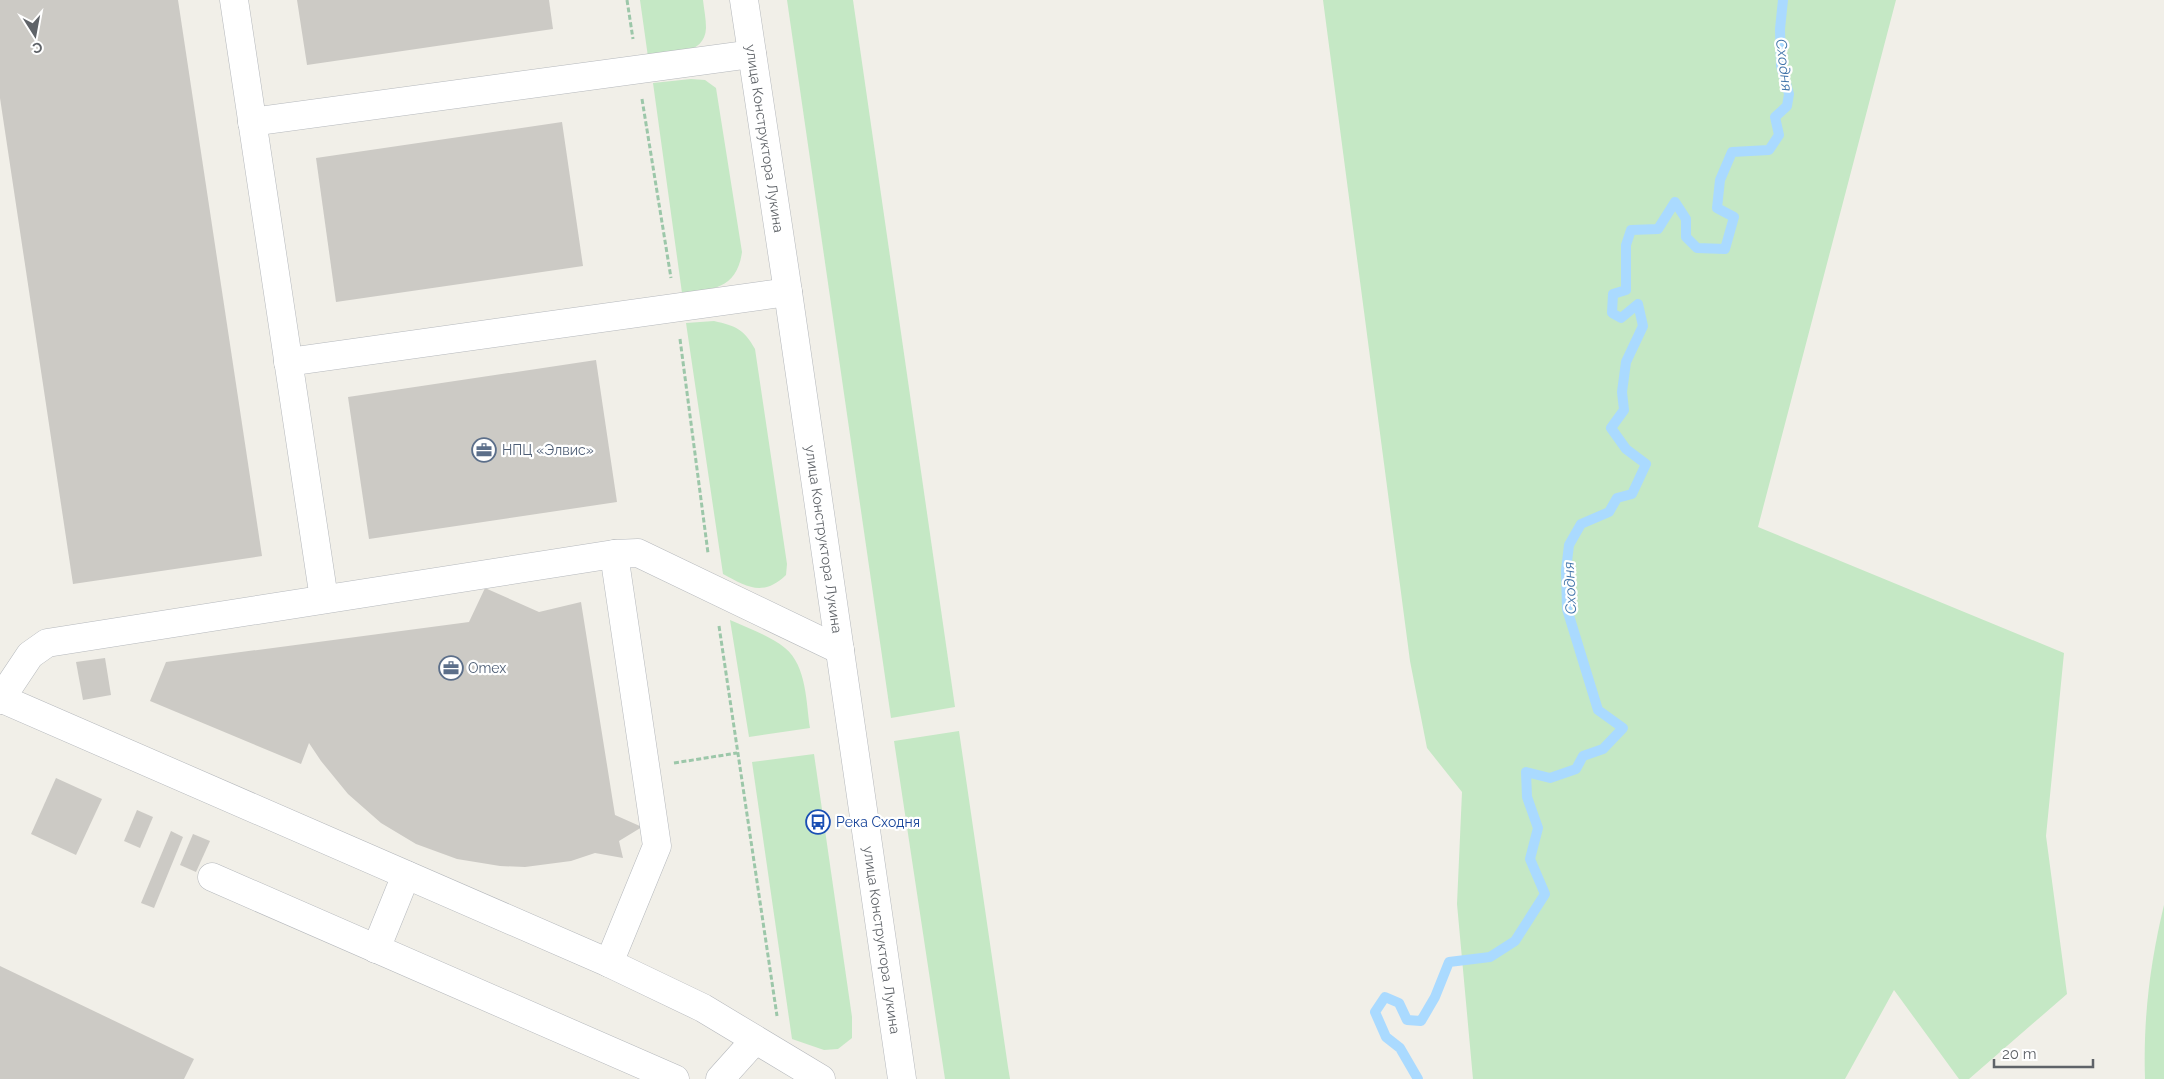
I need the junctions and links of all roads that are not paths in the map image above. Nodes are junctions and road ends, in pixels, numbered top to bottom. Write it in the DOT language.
graph roads {
  1 [pos="234,0"];
  2 [pos="744,0"];
  3 [pos="752,54"];
  4 [pos="252,122"];
  5 [pos="788,292"];
  6 [pos="288,362"];
  7 [pos="614,554"];
  8 [pos="324,599"];
  9 [pos="840,650"];
  10 [pos="0,698"];
  11 [pos="406,875"];
  12 [pos="212,877"];
  13 [pos="376,949"];
  14 [pos="609,963"];
  15 [pos="755,1040"];
  16 [pos="675,1079"];
  17 [pos="720,1079"];
  18 [pos="821,1079"];
  19 [pos="902,1079"];
  1 -- 4 [label="street"];
  2 -- 3 [label="street, улица Конструктора Лукина"];
  3 -- 4 [label="street"];
  3 -- 5 [label="street, улица Конструктора Лукина"];
  4 -- 6 [label="street"];
  5 -- 6 [label="street"];
  5 -- 9 [label="street, улица Конструктора Лукина"];
  6 -- 8 [label="street"];
  7 -- 8 [label="street"];
  7 -- 9 [label="street"];
  7 -- 14 [label="street"];
  8 -- 10 [label="street"];
  9 -- 19 [label="street, улица Конструктора Лукина"];
  10 -- 11 [label="street"];
  11 -- 13 [label="street"];
  11 -- 14 [label="street"];
  12 -- 13 [label="street"];
  13 -- 16 [label="street"];
  14 -- 15 [label="street"];
  15 -- 17 [label="street"];
  15 -- 18 [label="street"];
}
